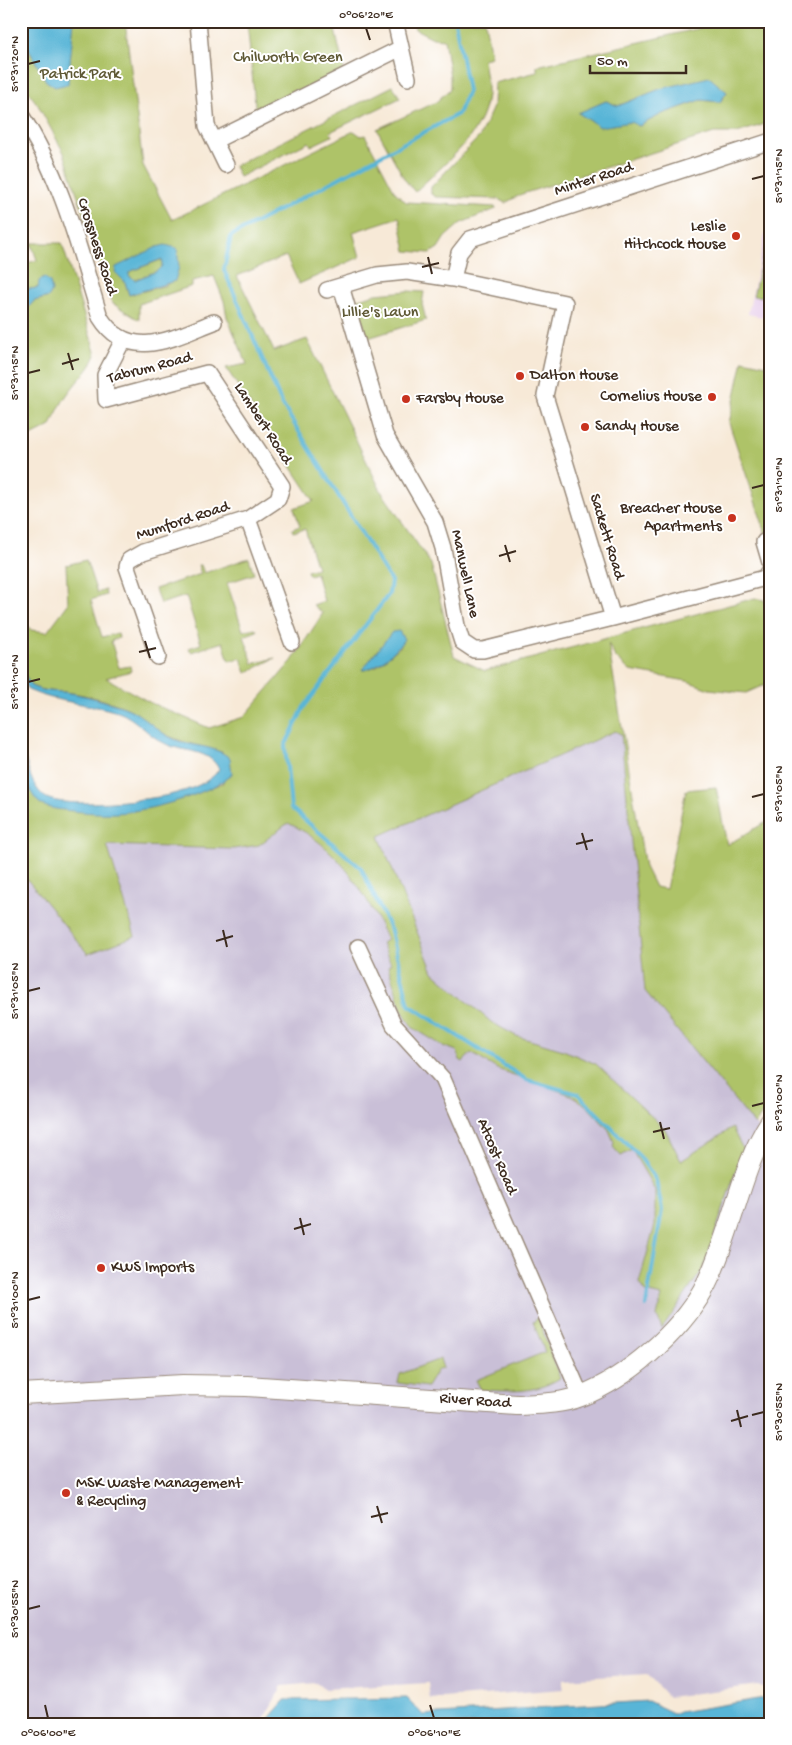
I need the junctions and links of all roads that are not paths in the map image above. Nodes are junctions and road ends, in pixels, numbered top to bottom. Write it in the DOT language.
graph roads {
  1 [pos="198,21"];
  2 [pos="395,21"];
  3 [pos="401,48"];
  4 [pos="408,78"];
  5 [pos="21,115"];
  6 [pos="214,141"];
  7 [pos="771,141"];
  8 [pos="226,165"];
  9 [pos="454,279"];
  10 [pos="214,322"];
  11 [pos="123,340"];
  12 [pos="207,373"];
  13 [pos="248,519"];
  14 [pos="764,542"];
  15 [pos="771,567"];
  16 [pos="613,618"];
  17 [pos="292,642"];
  18 [pos="158,656"];
  19 [pos="358,947"];
  20 [pos="771,1121"];
  21 [pos="21,1394"];
  22 [pos="580,1396"];
  1 -- 6 [label="street"];
  2 -- 3 [label="street"];
  3 -- 4 [label="street"];
  3 -- 6 [label="street"];
  5 -- 11 [label="street, Crossness Road"];
  6 -- 8 [label="street"];
  7 -- 9 [label="street, Minter Road"];
  9 -- 16 [label="street, Sackett Road"];
  9 -- 16 [label="street, Manwell Lane"];
  10 -- 11 [label="street"];
  11 -- 12 [label="street, Tabrum Road"];
  12 -- 13 [label="street, Lambert Road"];
  13 -- 17 [label="street"];
  13 -- 18 [label="street, Mumford Road"];
  14 -- 15 [label="street"];
  15 -- 16 [label="street"];
  19 -- 22 [label="street, Atcost Road"];
  20 -- 22 [label="street, River Road"];
  21 -- 22 [label="street, River Road"];
}
